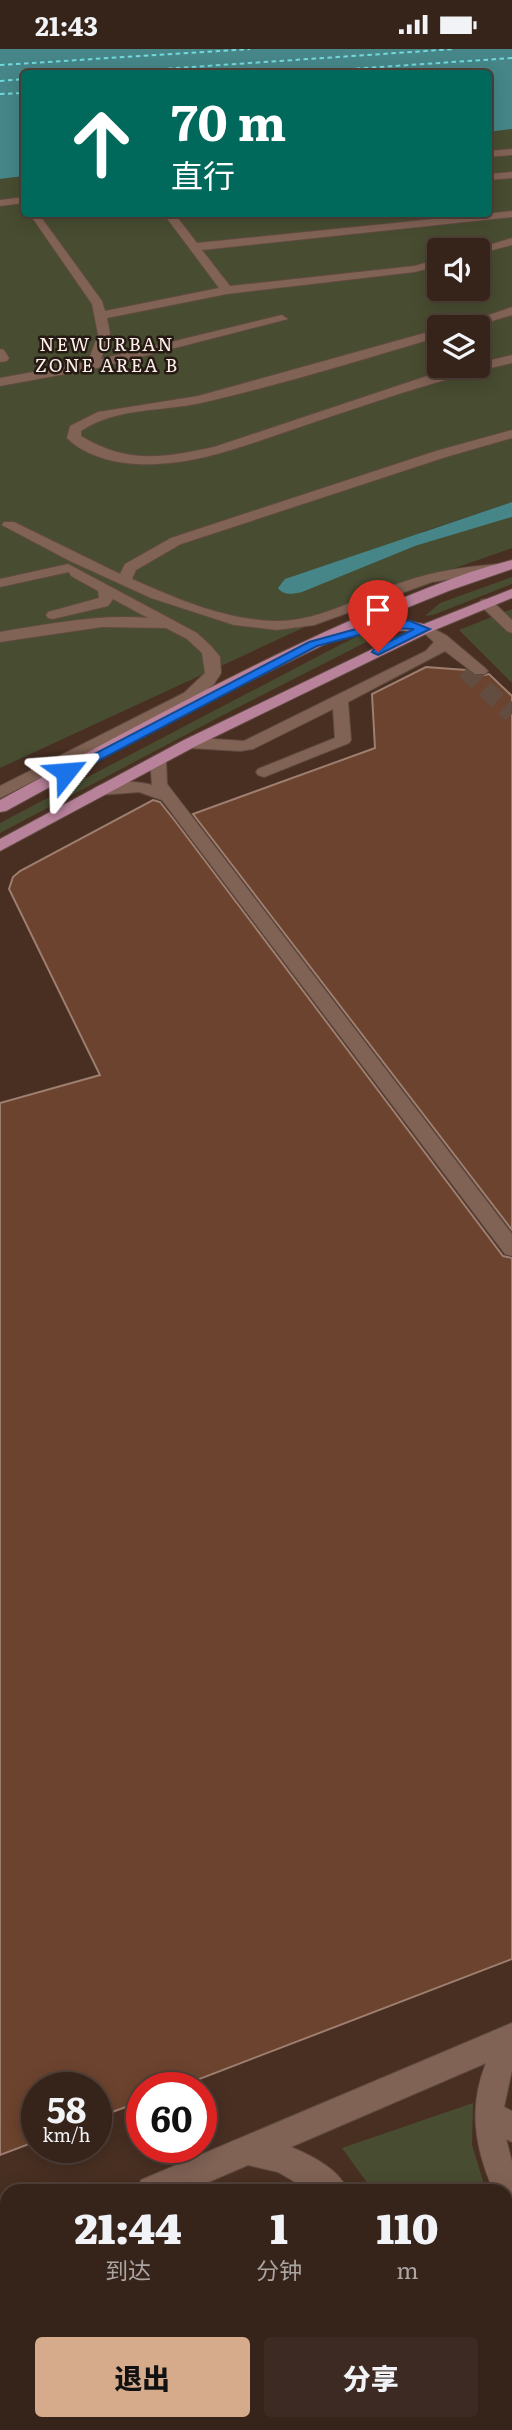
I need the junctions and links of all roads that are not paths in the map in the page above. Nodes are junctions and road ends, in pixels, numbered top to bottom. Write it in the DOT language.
graph roads {
  1 [pos="512,152"];
  2 [pos="492,154"];
  3 [pos="512,175"];
  4 [pos="492,177"];
  5 [pos="21,200"];
  6 [pos="0,203"];
  7 [pos="512,213"];
  8 [pos="492,215"];
  9 [pos="34,217"];
  10 [pos="171,217"];
  11 [pos="475,217"];
  12 [pos="512,241"];
  13 [pos="194,247"];
  14 [pos="490,247"];
  15 [pos="427,266"];
  16 [pos="227,290"];
  17 [pos="512,311"];
  18 [pos="102,314"];
  19 [pos="490,318"];
  20 [pos="282,319"];
  21 [pos="427,337"];
  22 [pos="0,353"];
  23 [pos="0,358"];
  24 [pos="512,359"];
  25 [pos="490,364"];
  26 [pos="93,365"];
  27 [pos="434,378"];
  28 [pos="0,382"];
  29 [pos="512,434"];
  30 [pos="4,522"];
  31 [pos="505,566"];
  32 [pos="68,568"];
  33 [pos="124,580"];
  34 [pos="0,583"];
  35 [pos="105,588"];
  36 [pos="512,593"];
  37 [pos="158,594"];
  38 [pos="120,597"];
  39 [pos="486,603"];
  40 [pos="96,605"];
  41 [pos="173,626"];
  42 [pos="0,627"];
  43 [pos="512,628"];
  44 [pos="425,629"];
  45 [pos="0,637"];
  46 [pos="442,639"];
  47 [pos="313,644"];
  48 [pos="426,657"];
  49 [pos="340,699"];
  50 [pos="190,743"];
  51 [pos="237,747"];
  52 [pos="158,760"];
  53 [pos="100,790"];
  54 [pos="0,793"];
  55 [pos="168,796"];
  56 [pos="0,807"];
  57 [pos="0,846"];
  58 [pos="512,1249"];
  59 [pos="512,2039"];
  60 [pos="504,2120"];
  61 [pos="248,2150"];
  62 [pos="168,2184"];
  63 [pos="324,2184"];
  64 [pos="507,2184"];
  1 -- 2 [label="street"];
  3 -- 4 [label="street"];
  5 -- 6 [label="street"];
  7 -- 8 [label="street"];
  9 -- 18 [label="street"];
  10 -- 13 [label="street"];
  11 -- 13 [label="street"];
  12 -- 14 [label="street"];
  13 -- 16 [label="street"];
  15 -- 16 [label="street"];
  16 -- 18 [label="street"];
  17 -- 19 [label="street"];
  18 -- 26 [label="street"];
  20 -- 26 [label="street"];
  21 -- 27 [label="street"];
  22 -- 23 [label="street"];
  24 -- 25 [label="street"];
  26 -- 28 [label="street"];
  29 -- 33 [label="street"];
  30 -- 32 [label="street"];
  30 -- 33 [label="street"];
  31 -- 37 [label="street"];
  31 -- 47 [label="main road"];
  32 -- 34 [label="street"];
  32 -- 35 [label="street"];
  33 -- 37 [label="street"];
  35 -- 38 [label="street"];
  35 -- 40 [label="street"];
  36 -- 39 [label="main road"];
  37 -- 38 [label="street"];
  38 -- 40 [label="street"];
  38 -- 41 [label="street"];
  39 -- 43 [label="street"];
  39 -- 44 [label="main road"];
  40 -- 42 [label="street"];
  41 -- 45 [label="street"];
  41 -- 54 [label="street"];
  44 -- 46 [label="street"];
  44 -- 47 [label="main road"];
  44 -- 50 [label="main road"];
  46 -- 48 [label="street"];
  46 -- 48 [label="street"];
  47 -- 56 [label="main road"];
  48 -- 49 [label="street"];
  49 -- 51 [label="street"];
  49 -- 51 [label="street"];
  50 -- 51 [label="street"];
  50 -- 52 [label="main road"];
  52 -- 53 [label="main road"];
  52 -- 55 [label="street"];
  53 -- 55 [label="street"];
  53 -- 57 [label="main road"];
  55 -- 58 [label="street"];
  59 -- 60 [label="street"];
  59 -- 61 [label="street"];
  60 -- 64 [label="street"];
  61 -- 62 [label="street"];
  61 -- 63 [label="street"];
}
